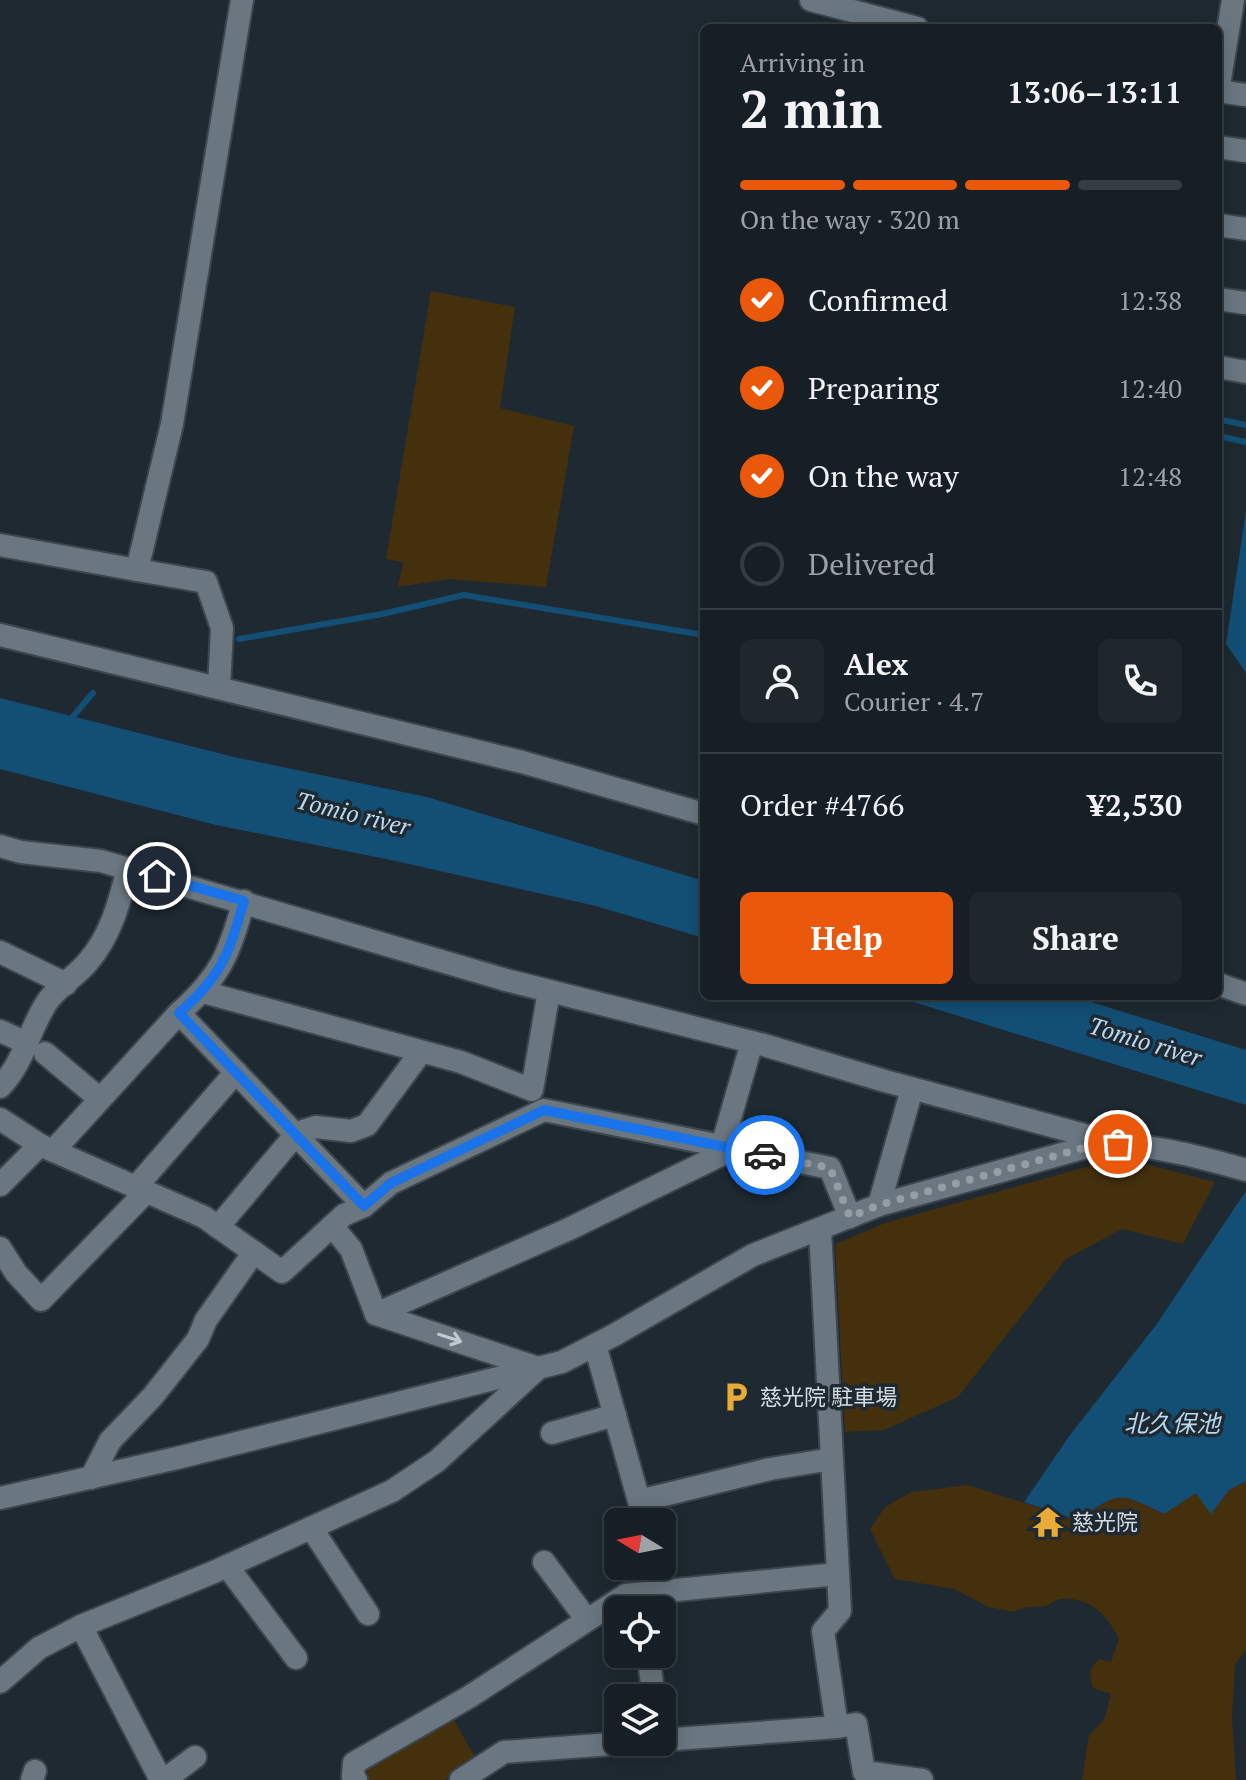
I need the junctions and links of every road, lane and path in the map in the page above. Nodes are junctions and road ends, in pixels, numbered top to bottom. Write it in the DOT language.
graph roads {
  1 [pos="242,0"];
  2 [pos="811,0"];
  3 [pos="1233,0"];
  4 [pos="902,24"];
  5 [pos="1222,67"];
  6 [pos="1222,92"];
  7 [pos="1246,95"];
  8 [pos="1222,148"];
  9 [pos="1246,151"];
  10 [pos="1222,226"];
  11 [pos="1246,229"];
  12 [pos="1222,300"];
  13 [pos="1246,303"];
  14 [pos="1222,368"];
  15 [pos="1246,372"];
  16 [pos="0,545"];
  17 [pos="137,570"];
  18 [pos="0,635"];
  19 [pos="219,688"];
  20 [pos="700,812"];
  21 [pos="0,846"];
  22 [pos="128,869"];
  23 [pos="244,901"];
  24 [pos="0,952"];
  25 [pos="66,984"];
  26 [pos="1222,985"];
  27 [pos="549,991"];
  28 [pos="203,992"];
  29 [pos="1246,994"];
  30 [pos="179,1013"];
  31 [pos="0,1031"];
  32 [pos="752,1042"];
  33 [pos="36,1048"];
  34 [pos="421,1052"];
  35 [pos="236,1072"];
  36 [pos="0,1087"];
  37 [pos="912,1089"];
  38 [pos="100,1099"];
  39 [pos="0,1119"];
  40 [pos="297,1133"];
  41 [pos="1118,1144"];
  42 [pos="728,1147"];
  43 [pos="46,1148"];
  44 [pos="1246,1170"];
  45 [pos="0,1185"];
  46 [pos="140,1190"];
  47 [pos="879,1205"];
  48 [pos="364,1206"];
  49 [pos="850,1217"];
  50 [pos="332,1226"];
  51 [pos="218,1227"];
  52 [pos="820,1229"];
  53 [pos="0,1248"];
  54 [pos="254,1252"];
  55 [pos="376,1314"];
  56 [pos="595,1345"];
  57 [pos="538,1368"];
  58 [pos="615,1415"];
  59 [pos="552,1433"];
  60 [pos="832,1459"];
  61 [pos="91,1478"];
  62 [pos="0,1498"];
  63 [pos="312,1529"];
  64 [pos="544,1562"];
  65 [pos="227,1566"];
  66 [pos="838,1574"];
  67 [pos="676,1597"];
  68 [pos="604,1609"];
  69 [pos="368,1614"];
  70 [pos="587,1620"];
  71 [pos="81,1626"];
  72 [pos="296,1658"];
  73 [pos="0,1682"];
  74 [pos="842,1726"];
  75 [pos="676,1739"];
  76 [pos="604,1745"];
  77 [pos="195,1757"];
  78 [pos="163,1780"];
  79 [pos="356,1780"];
  80 [pos="461,1780"];
  81 [pos="922,1780"];
  1 -- 17 [label="street"];
  2 -- 4 [label="street"];
  3 -- 5 [label="street"];
  6 -- 7 [label="street"];
  8 -- 9 [label="street"];
  10 -- 11 [label="street"];
  12 -- 13 [label="street"];
  14 -- 15 [label="street"];
  16 -- 17 [label="street"];
  17 -- 19 [label="street"];
  18 -- 19 [label="street"];
  19 -- 20 [label="street"];
  21 -- 22 [label="street"];
  22 -- 23 [label="street"];
  22 -- 25 [label="street"];
  23 -- 27 [label="street"];
  23 -- 28 [label="street"];
  24 -- 25 [label="street"];
  25 -- 33 [label="street"];
  26 -- 29 [label="street"];
  27 -- 32 [label="street"];
  27 -- 34 [label="street"];
  28 -- 30 [label="street"];
  28 -- 34 [label="street"];
  30 -- 35 [label="street"];
  30 -- 38 [label="street"];
  31 -- 33 [label="street"];
  32 -- 37 [label="street"];
  32 -- 42 [label="street"];
  33 -- 36 [label="street"];
  33 -- 38 [label="street"];
  34 -- 40 [label="street"];
  35 -- 40 [label="street"];
  35 -- 46 [label="street"];
  37 -- 41 [label="street"];
  37 -- 47 [label="street"];
  38 -- 43 [label="street"];
  39 -- 43 [label="street"];
  40 -- 48 [label="street"];
  40 -- 51 [label="street"];
  41 -- 44 [label="street"];
  41 -- 47 [label="street"];
  42 -- 48 [label="street"];
  42 -- 49 [label="street"];
  42 -- 55 [label="street"];
  43 -- 45 [label="street"];
  43 -- 46 [label="street"];
  46 -- 51 [label="street"];
  46 -- 53 [label="street"];
  47 -- 49 [label="street"];
  48 -- 50 [label="street"];
  49 -- 52 [label="street"];
  50 -- 54 [label="street"];
  50 -- 55 [label="street"];
  51 -- 54 [label="street"];
  52 -- 56 [label="street"];
  52 -- 60 [label="street"];
  54 -- 61 [label="street"];
  55 -- 57 [label="street, one-way"];
  56 -- 57 [label="street"];
  56 -- 58 [label="street"];
  57 -- 61 [label="street"];
  57 -- 63 [label="street"];
  58 -- 59 [label="street"];
  58 -- 60 [label="street"];
  60 -- 66 [label="street"];
  61 -- 62 [label="street"];
  63 -- 65 [label="street"];
  63 -- 69 [label="street"];
  64 -- 70 [label="street"];
  65 -- 71 [label="street"];
  65 -- 72 [label="street"];
  66 -- 67 [label="street"];
  66 -- 74 [label="street"];
  68 -- 70 [label="street"];
  70 -- 79 [label="street"];
  71 -- 73 [label="street"];
  71 -- 78 [label="street"];
  74 -- 75 [label="street"];
  74 -- 81 [label="street"];
  76 -- 80 [label="street"];
  77 -- 78 [label="street"];
}
